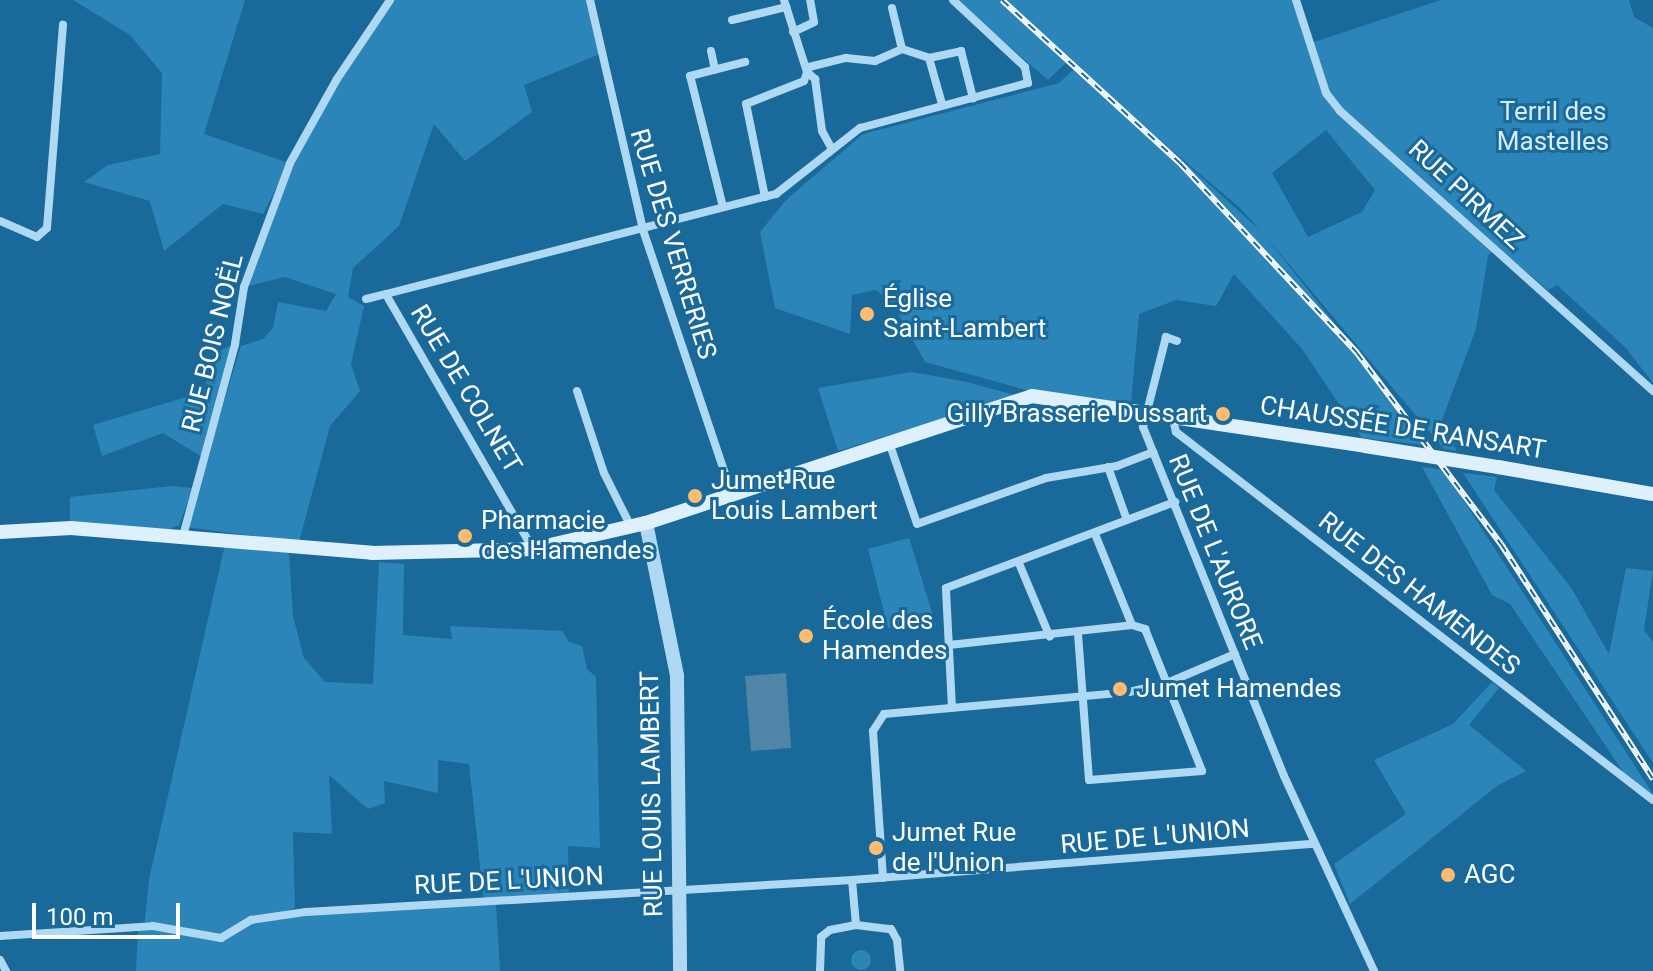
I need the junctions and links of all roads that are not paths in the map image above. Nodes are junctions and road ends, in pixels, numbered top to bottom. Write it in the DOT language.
graph roads {
  1 [pos="390,0"];
  2 [pos="590,0"];
  3 [pos="810,0"];
  4 [pos="953,0"];
  5 [pos="1296,0"];
  6 [pos="785,4"];
  7 [pos="892,8"];
  8 [pos="732,20"];
  9 [pos="63,25"];
  10 [pos="793,32"];
  11 [pos="902,49"];
  12 [pos="711,51"];
  13 [pos="929,58"];
  14 [pos="745,62"];
  15 [pos="715,70"];
  16 [pos="807,72"];
  17 [pos="973,98"];
  18 [pos="942,104"];
  19 [pos="832,149"];
  20 [pos="765,197"];
  21 [pos="723,207"];
  22 [pos="0,221"];
  23 [pos="643,230"];
  24 [pos="386,294"];
  25 [pos="366,299"];
  26 [pos="1177,341"];
  27 [pos="577,391"];
  28 [pos="1653,391"];
  29 [pos="1145,410"];
  30 [pos="1172,414"];
  31 [pos="890,445"];
  32 [pos="1153,452"];
  33 [pos="1108,467"];
  34 [pos="1653,494"];
  35 [pos="732,496"];
  36 [pos="1175,502"];
  37 [pos="1127,520"];
  38 [pos="639,525"];
  39 [pos="0,532"];
  40 [pos="1095,534"];
  41 [pos="183,536"];
  42 [pos="533,549"];
  43 [pos="1018,561"];
  44 [pos="1132,625"];
  45 [pos="1078,635"];
  46 [pos="1050,637"];
  47 [pos="949,645"];
  48 [pos="1235,654"];
  49 [pos="1167,683"];
  50 [pos="1082,698"];
  51 [pos="952,708"];
  52 [pos="1652,800"];
  53 [pos="1314,844"];
  54 [pos="883,878"];
  55 [pos="852,880"];
  56 [pos="678,892"];
  57 [pos="856,925"];
  58 [pos="0,936"];
  59 [pos="0,960"];
  60 [pos="6,971"];
  61 [pos="680,971"];
  62 [pos="820,971"];
  63 [pos="900,971"];
  64 [pos="1374,971"];
  1 -- 41 [label="street, RUE BOIS NOËL"];
  2 -- 23 [label="street, RUE DES VERRERIES"];
  3 -- 10 [label="street"];
  4 -- 17 [label="street"];
  5 -- 28 [label="street, RUE PIRMEZ"];
  6 -- 8 [label="street"];
  6 -- 10 [label="street"];
  7 -- 11 [label="street"];
  9 -- 22 [label="street"];
  10 -- 16 [label="street"];
  11 -- 13 [label="street"];
  11 -- 16 [label="street"];
  12 -- 15 [label="street"];
  13 -- 17 [label="street"];
  13 -- 18 [label="street"];
  14 -- 15 [label="street"];
  15 -- 21 [label="street"];
  16 -- 19 [label="street"];
  16 -- 20 [label="street"];
  17 -- 18 [label="street"];
  18 -- 19 [label="street"];
  19 -- 20 [label="street"];
  20 -- 21 [label="street, RUE DE COLNET"];
  21 -- 23 [label="street, RUE DE COLNET"];
  23 -- 24 [label="street, RUE DE COLNET"];
  23 -- 35 [label="street, RUE DES VERRERIES"];
  24 -- 25 [label="street, RUE DE COLNET"];
  24 -- 42 [label="street, RUE DE COLNET"];
  26 -- 29 [label="street"];
  27 -- 38 [label="street"];
  29 -- 30 [label="main road, CHAUSSÉE DE RANSART"];
  29 -- 31 [label="main road, CHAUSSÉE DE RANSART"];
  29 -- 32 [label="street, RUE DE L'AURORE"];
  30 -- 34 [label="main road, CHAUSSÉE DE RANSART, bridge"];
  30 -- 52 [label="street, RUE DES HAMENDES"];
  31 -- 33 [label="street"];
  31 -- 35 [label="main road, CHAUSSÉE DE RANSART"];
  32 -- 33 [label="street"];
  32 -- 36 [label="street, RUE DE L'AURORE"];
  33 -- 37 [label="street"];
  35 -- 38 [label="main road, CHAUSSÉE DE RANSART"];
  36 -- 37 [label="street"];
  36 -- 48 [label="street, RUE DE L'AURORE"];
  37 -- 40 [label="street"];
  38 -- 42 [label="main road, CHAUSSÉE DE RANSART"];
  38 -- 56 [label="street, RUE LOUIS LAMBERT"];
  39 -- 41 [label="main road, CHAUSSÉE DE RANSART"];
  40 -- 43 [label="street"];
  40 -- 44 [label="street"];
  41 -- 42 [label="main road, CHAUSSÉE DE RANSART"];
  43 -- 46 [label="street"];
  43 -- 47 [label="street"];
  44 -- 45 [label="street"];
  44 -- 49 [label="street"];
  45 -- 46 [label="street"];
  45 -- 50 [label="street"];
  46 -- 47 [label="street"];
  47 -- 51 [label="street"];
  48 -- 49 [label="street"];
  48 -- 53 [label="street, RUE DE L'AURORE"];
  49 -- 50 [label="street"];
  49 -- 50 [label="street"];
  50 -- 51 [label="street"];
  51 -- 54 [label="street"];
  53 -- 54 [label="street, RUE DE L'UNION"];
  53 -- 64 [label="street, RUE DE L'AURORE"];
  54 -- 55 [label="street, RUE DE L'UNION"];
  55 -- 56 [label="street, RUE DE L'UNION"];
  55 -- 57 [label="street"];
  56 -- 58 [label="street, RUE DE L'UNION"];
  56 -- 61 [label="street, RUE LOUIS LAMBERT"];
  57 -- 62 [label="street"];
  57 -- 63 [label="street"];
  59 -- 60 [label="street"];
}
